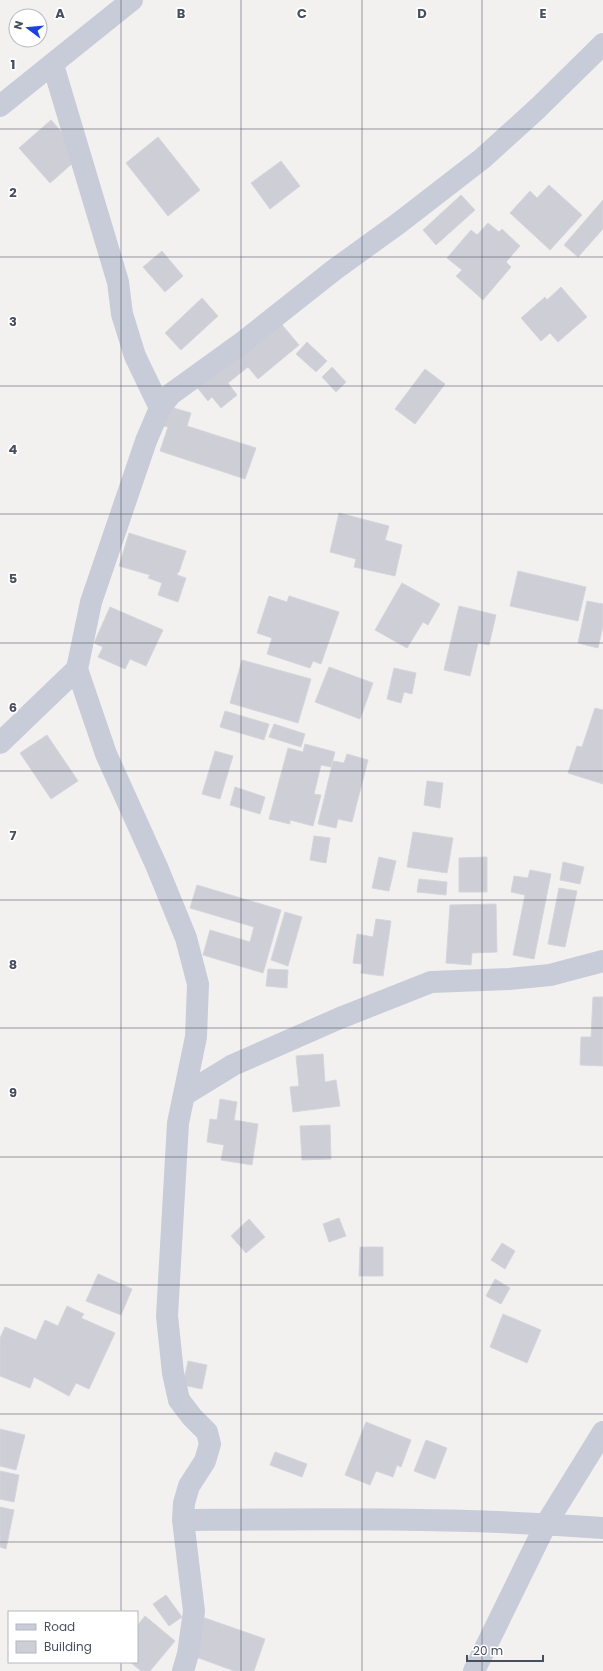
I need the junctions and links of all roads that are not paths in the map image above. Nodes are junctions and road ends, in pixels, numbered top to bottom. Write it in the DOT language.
graph roads {
  1 [pos="132,0"];
  2 [pos="603,44"];
  3 [pos="53,64"];
  4 [pos="0,106"];
  5 [pos="160,408"];
  6 [pos="77,669"];
  7 [pos="0,743"];
  8 [pos="603,961"];
  9 [pos="184,1094"];
  10 [pos="603,1432"];
  11 [pos="183,1520"];
  12 [pos="546,1524"];
  13 [pos="603,1528"];
  14 [pos="183,1671"];
  15 [pos="474,1671"];
  1 -- 3 [label="street"];
  2 -- 5 [label="street"];
  3 -- 4 [label="street"];
  3 -- 5 [label="street"];
  5 -- 6 [label="street"];
  6 -- 7 [label="street"];
  6 -- 9 [label="street"];
  8 -- 9 [label="street"];
  9 -- 11 [label="street"];
  10 -- 12 [label="street"];
  11 -- 12 [label="street"];
  11 -- 14 [label="street"];
  12 -- 13 [label="street"];
  12 -- 15 [label="street"];
}
